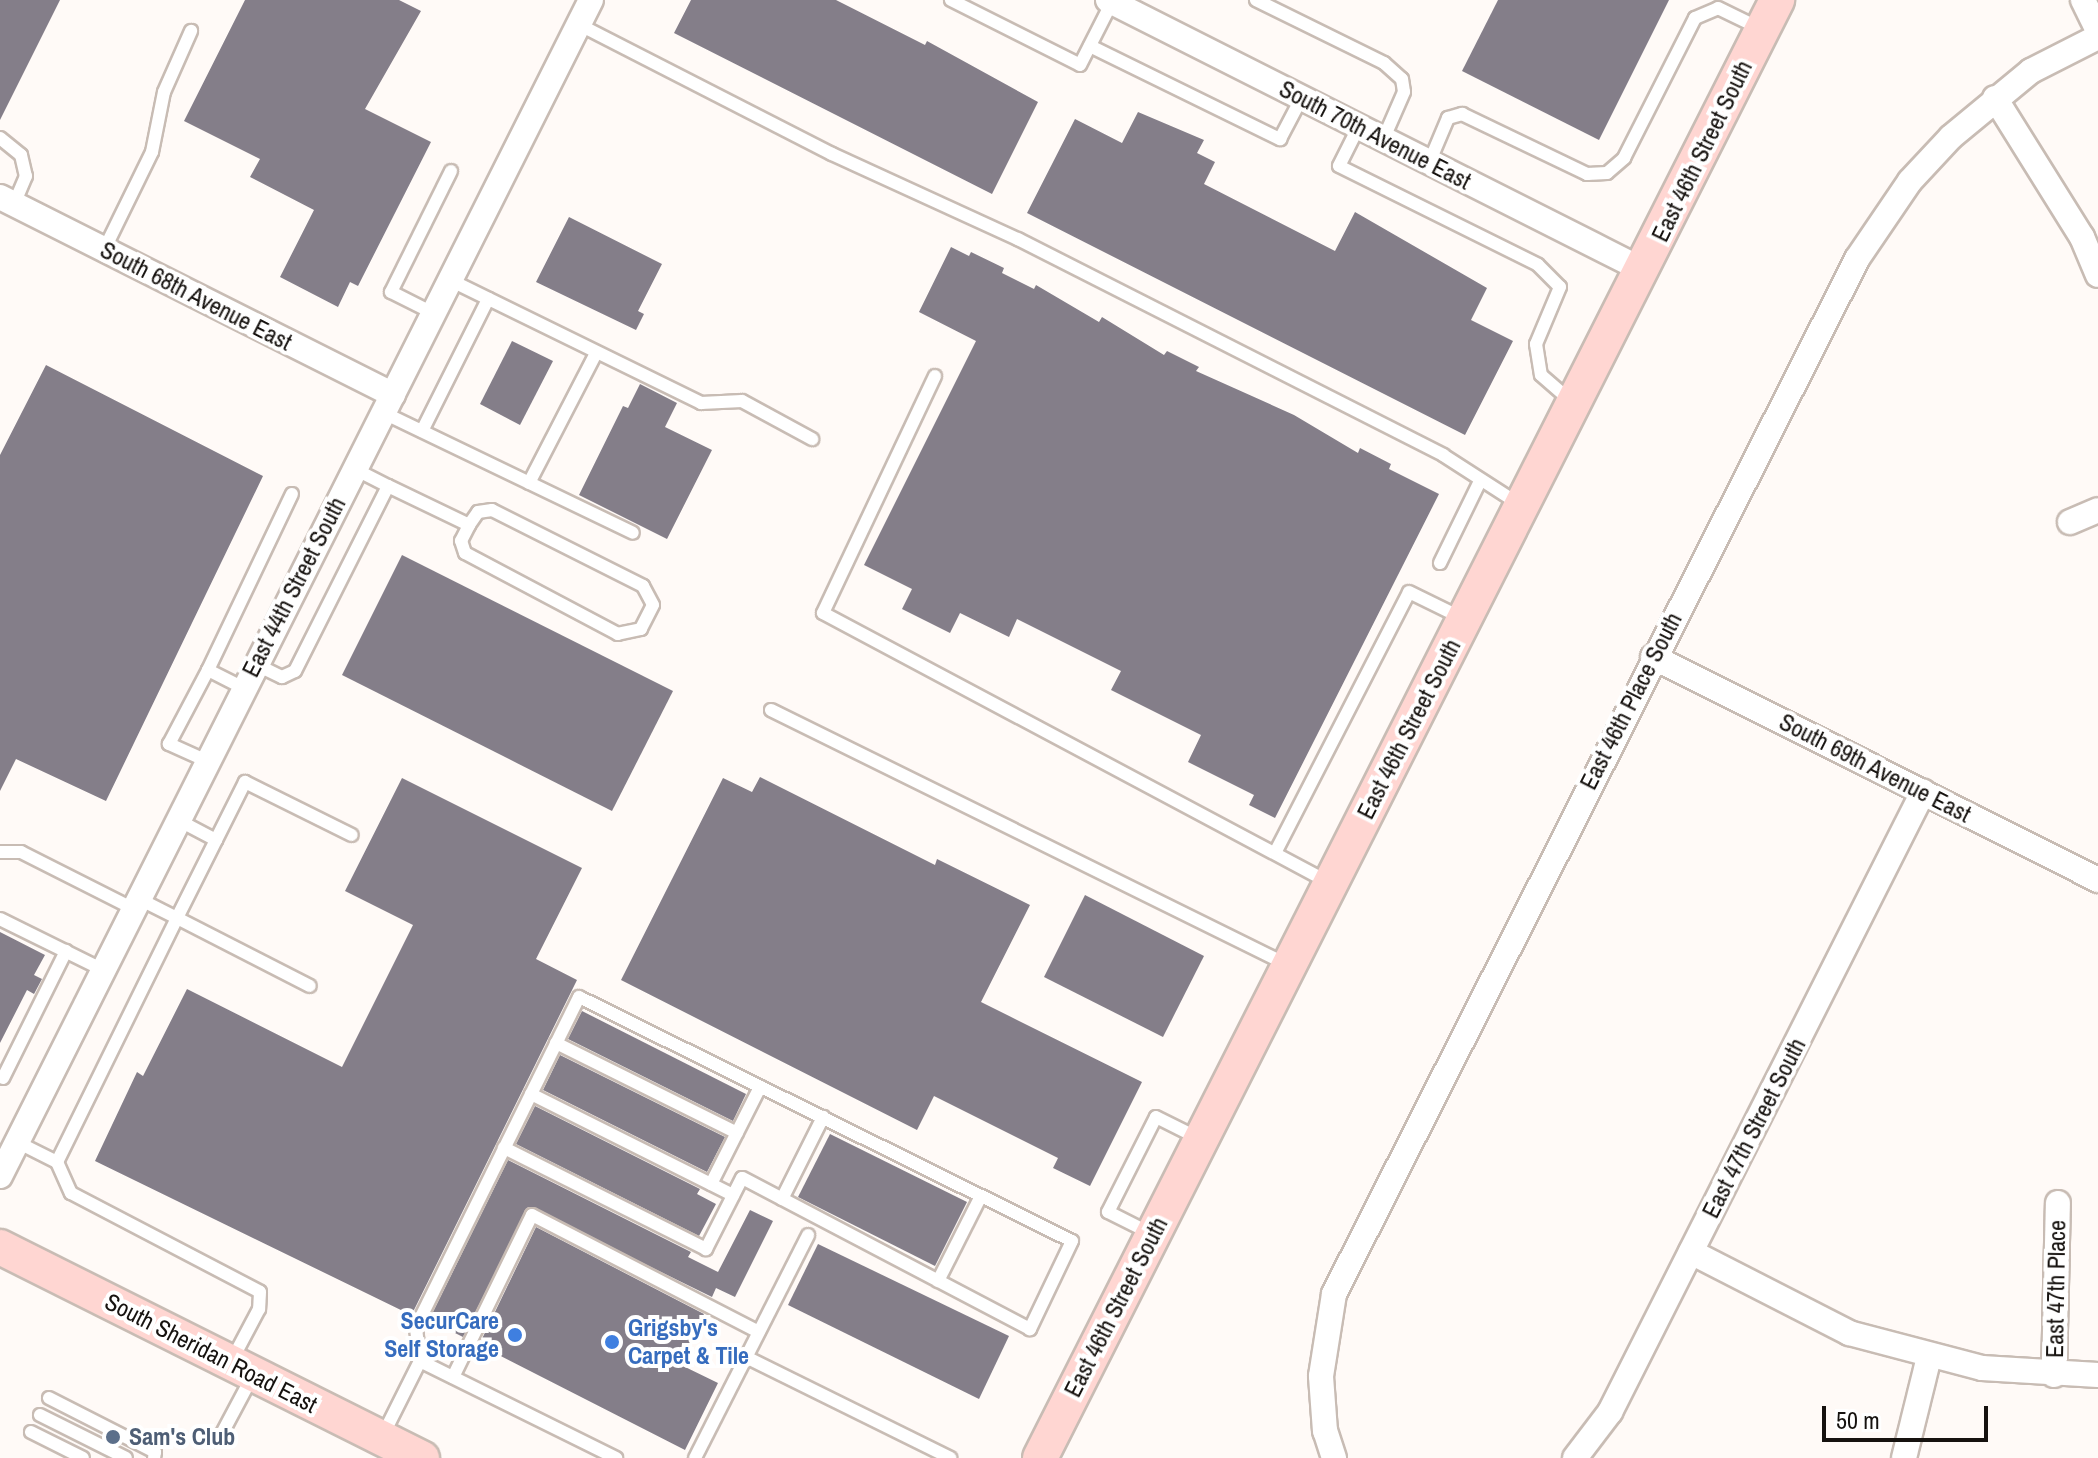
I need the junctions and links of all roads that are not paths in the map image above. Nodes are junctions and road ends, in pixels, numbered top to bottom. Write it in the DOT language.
graph roads {
  1 [pos="591,0"];
  2 [pos="951,0"];
  3 [pos="1256,0"];
  4 [pos="2083,0"];
  5 [pos="1110,1"];
  6 [pos="1770,15"];
  7 [pos="578,24"];
  8 [pos="191,31"];
  9 [pos="2098,34"];
  10 [pos="1090,46"];
  11 [pos="1995,98"];
  12 [pos="1301,99"];
  13 [pos="1358,128"];
  14 [pos="0,138"];
  15 [pos="1383,140"];
  16 [pos="1429,163"];
  17 [pos="451,171"];
  18 [pos="7,200"];
  19 [pos="104,250"];
  20 [pos="1643,270"];
  21 [pos="2098,275"];
  22 [pos="450,280"];
  23 [pos="488,299"];
  24 [pos="433,313"];
  25 [pos="596,353"];
  26 [pos="935,376"];
  27 [pos="1574,403"];
  28 [pos="388,404"];
  29 [pos="422,431"];
  30 [pos="812,439"];
  31 [pos="354,469"];
  32 [pos="529,483"];
  33 [pos="1479,483"];
  34 [pos="388,486"];
  35 [pos="292,494"];
  36 [pos="1522,505"];
  37 [pos="2098,510"];
  38 [pos="2070,522"];
  39 [pos="469,525"];
  40 [pos="633,533"];
  41 [pos="1440,563"];
  42 [pos="1464,619"];
  43 [pos="1653,657"];
  44 [pos="255,664"];
  45 [pos="208,670"];
  46 [pos="243,688"];
  47 [pos="771,710"];
  48 [pos="207,761"];
  49 [pos="1923,792"];
  50 [pos="178,820"];
  51 [pos="352,835"];
  52 [pos="216,840"];
  53 [pos="0,852"];
  54 [pos="1275,853"];
  55 [pos="2098,880"];
  56 [pos="1331,883"];
  57 [pos="136,904"];
  58 [pos="177,918"];
  59 [pos="0,919"];
  60 [pos="66,951"];
  61 [pos="1289,966"];
  62 [pos="103,970"];
  63 [pos="310,986"];
  64 [pos="556,1043"];
  65 [pos="3,1078"];
  66 [pos="760,1087"];
  67 [pos="531,1094"];
  68 [pos="823,1117"];
  69 [pos="737,1133"];
  70 [pos="1201,1140"];
  71 [pos="17,1142"];
  72 [pos="504,1148"];
  73 [pos="57,1162"];
  74 [pos="0,1176"];
  75 [pos="711,1184"];
  76 [pos="733,1195"];
  77 [pos="981,1196"];
  78 [pos="782,1199"];
  79 [pos="2058,1203"];
  80 [pos="1153,1234"];
  81 [pos="808,1235"];
  82 [pos="0,1247"];
  83 [pos="1691,1252"];
  84 [pos="938,1281"];
  85 [pos="759,1332"];
  86 [pos="746,1357"];
  87 [pos="1929,1357"];
  88 [pos="420,1361"];
  89 [pos="242,1368"];
  90 [pos="2054,1375"];
  91 [pos="2098,1375"];
  92 [pos="453,1377"];
  93 [pos="49,1398"];
  94 [pos="40,1415"];
  95 [pos="31,1432"];
  96 [pos="381,1437"];
  97 [pos="218,1441"];
  98 [pos="83,1458"];
  99 [pos="126,1458"];
  100 [pos="154,1458"];
  101 [pos="422,1458"];
  102 [pos="616,1458"];
  103 [pos="695,1458"];
  104 [pos="950,1458"];
  105 [pos="1040,1458"];
  106 [pos="1334,1458"];
  107 [pos="1575,1458"];
  108 [pos="1904,1458"];
  1 -- 7 [label="street, East 44th Street South"];
  2 -- 10 [label="lane"];
  3 -- 15 [label="lane"];
  4 -- 9 [label="street, East 46th Place South"];
  5 -- 10 [label="lane"];
  5 -- 12 [label="street, South 70th Avenue East"];
  6 -- 16 [label="lane"];
  6 -- 20 [label="street, East 46th Street South"];
  7 -- 22 [label="street, East 44th Street South"];
  7 -- 33 [label="lane"];
  8 -- 19 [label="lane"];
  9 -- 11 [label="street, East 46th Place South"];
  10 -- 12 [label="lane"];
  11 -- 21 [label="street"];
  11 -- 43 [label="street, East 46th Place South"];
  12 -- 13 [label="street, South 70th Avenue East"];
  13 -- 15 [label="street, South 70th Avenue East"];
  13 -- 27 [label="lane"];
  14 -- 18 [label="lane"];
  15 -- 16 [label="street, South 70th Avenue East"];
  16 -- 20 [label="street, South 70th Avenue East"];
  17 -- 24 [label="lane"];
  18 -- 19 [label="street, South 68th Avenue East"];
  19 -- 28 [label="street, South 68th Avenue East"];
  20 -- 27 [label="street, East 46th Street South"];
  22 -- 23 [label="lane"];
  22 -- 24 [label="street, East 44th Street South"];
  23 -- 25 [label="lane"];
  23 -- 29 [label="lane"];
  24 -- 28 [label="street, East 44th Street South"];
  25 -- 30 [label="lane"];
  25 -- 32 [label="lane"];
  26 -- 54 [label="lane"];
  27 -- 36 [label="street, East 46th Street South"];
  28 -- 29 [label="lane"];
  28 -- 31 [label="street, East 44th Street South"];
  29 -- 32 [label="lane"];
  31 -- 34 [label="lane"];
  31 -- 44 [label="street, East 44th Street South"];
  32 -- 40 [label="lane"];
  33 -- 36 [label="lane"];
  33 -- 41 [label="lane"];
  34 -- 39 [label="lane"];
  34 -- 44 [label="lane"];
  35 -- 45 [label="lane"];
  36 -- 42 [label="street, East 46th Street South"];
  37 -- 38 [label="street"];
  39 -- 39 [label="lane"];
  42 -- 54 [label="lane"];
  42 -- 56 [label="street, East 46th Street South"];
  43 -- 49 [label="street, South 69th Avenue East"];
  43 -- 106 [label="street, East 46th Place South"];
  44 -- 46 [label="street, East 44th Street South"];
  45 -- 46 [label="lane"];
  45 -- 48 [label="lane"];
  46 -- 48 [label="street, East 44th Street South"];
  47 -- 61 [label="lane"];
  48 -- 50 [label="street, East 44th Street South"];
  49 -- 55 [label="street, South 69th Avenue East"];
  49 -- 83 [label="street, East 47th Street South"];
  50 -- 52 [label="lane"];
  50 -- 57 [label="street, East 44th Street South"];
  51 -- 52 [label="lane"];
  52 -- 58 [label="lane"];
  53 -- 57 [label="lane"];
  54 -- 56 [label="lane"];
  56 -- 61 [label="street, East 46th Street South"];
  57 -- 58 [label="lane"];
  57 -- 62 [label="street, East 44th Street South"];
  58 -- 63 [label="lane"];
  58 -- 73 [label="lane"];
  59 -- 60 [label="lane"];
  60 -- 62 [label="lane"];
  60 -- 65 [label="lane"];
  61 -- 70 [label="street, East 46th Street South"];
  62 -- 71 [label="street, East 44th Street South"];
  64 -- 66 [label="lane"];
  64 -- 67 [label="lane"];
  64 -- 69 [label="lane"];
  66 -- 68 [label="lane"];
  66 -- 69 [label="lane"];
  67 -- 72 [label="lane"];
  67 -- 75 [label="lane"];
  68 -- 77 [label="lane"];
  68 -- 78 [label="lane"];
  69 -- 75 [label="lane"];
  70 -- 80 [label="street, East 46th Street South"];
  70 -- 80 [label="lane"];
  71 -- 73 [label="lane"];
  71 -- 74 [label="street, East 44th Street South"];
  72 -- 76 [label="lane"];
  72 -- 88 [label="lane"];
  73 -- 89 [label="lane"];
  75 -- 76 [label="lane"];
  76 -- 78 [label="lane"];
  77 -- 84 [label="lane"];
  77 -- 84 [label="lane"];
  78 -- 84 [label="lane"];
  79 -- 90 [label="street, East 47th Place"];
  80 -- 105 [label="street, East 46th Street South"];
  81 -- 85 [label="lane"];
  82 -- 89 [label="street, South Sheridan Road East"];
  83 -- 87 [label="street"];
  83 -- 107 [label="street, East 47th Street South"];
  85 -- 86 [label="lane"];
  85 -- 92 [label="lane"];
  86 -- 103 [label="lane"];
  86 -- 104 [label="lane"];
  87 -- 90 [label="street"];
  87 -- 108 [label="street"];
  88 -- 92 [label="lane"];
  88 -- 96 [label="lane"];
  89 -- 96 [label="street, South Sheridan Road East"];
  89 -- 97 [label="lane"];
  90 -- 91 [label="street"];
  92 -- 102 [label="lane"];
  93 -- 100 [label="lane"];
  94 -- 99 [label="lane"];
  95 -- 98 [label="lane"];
  96 -- 101 [label="street, South Sheridan Road East"];
}
